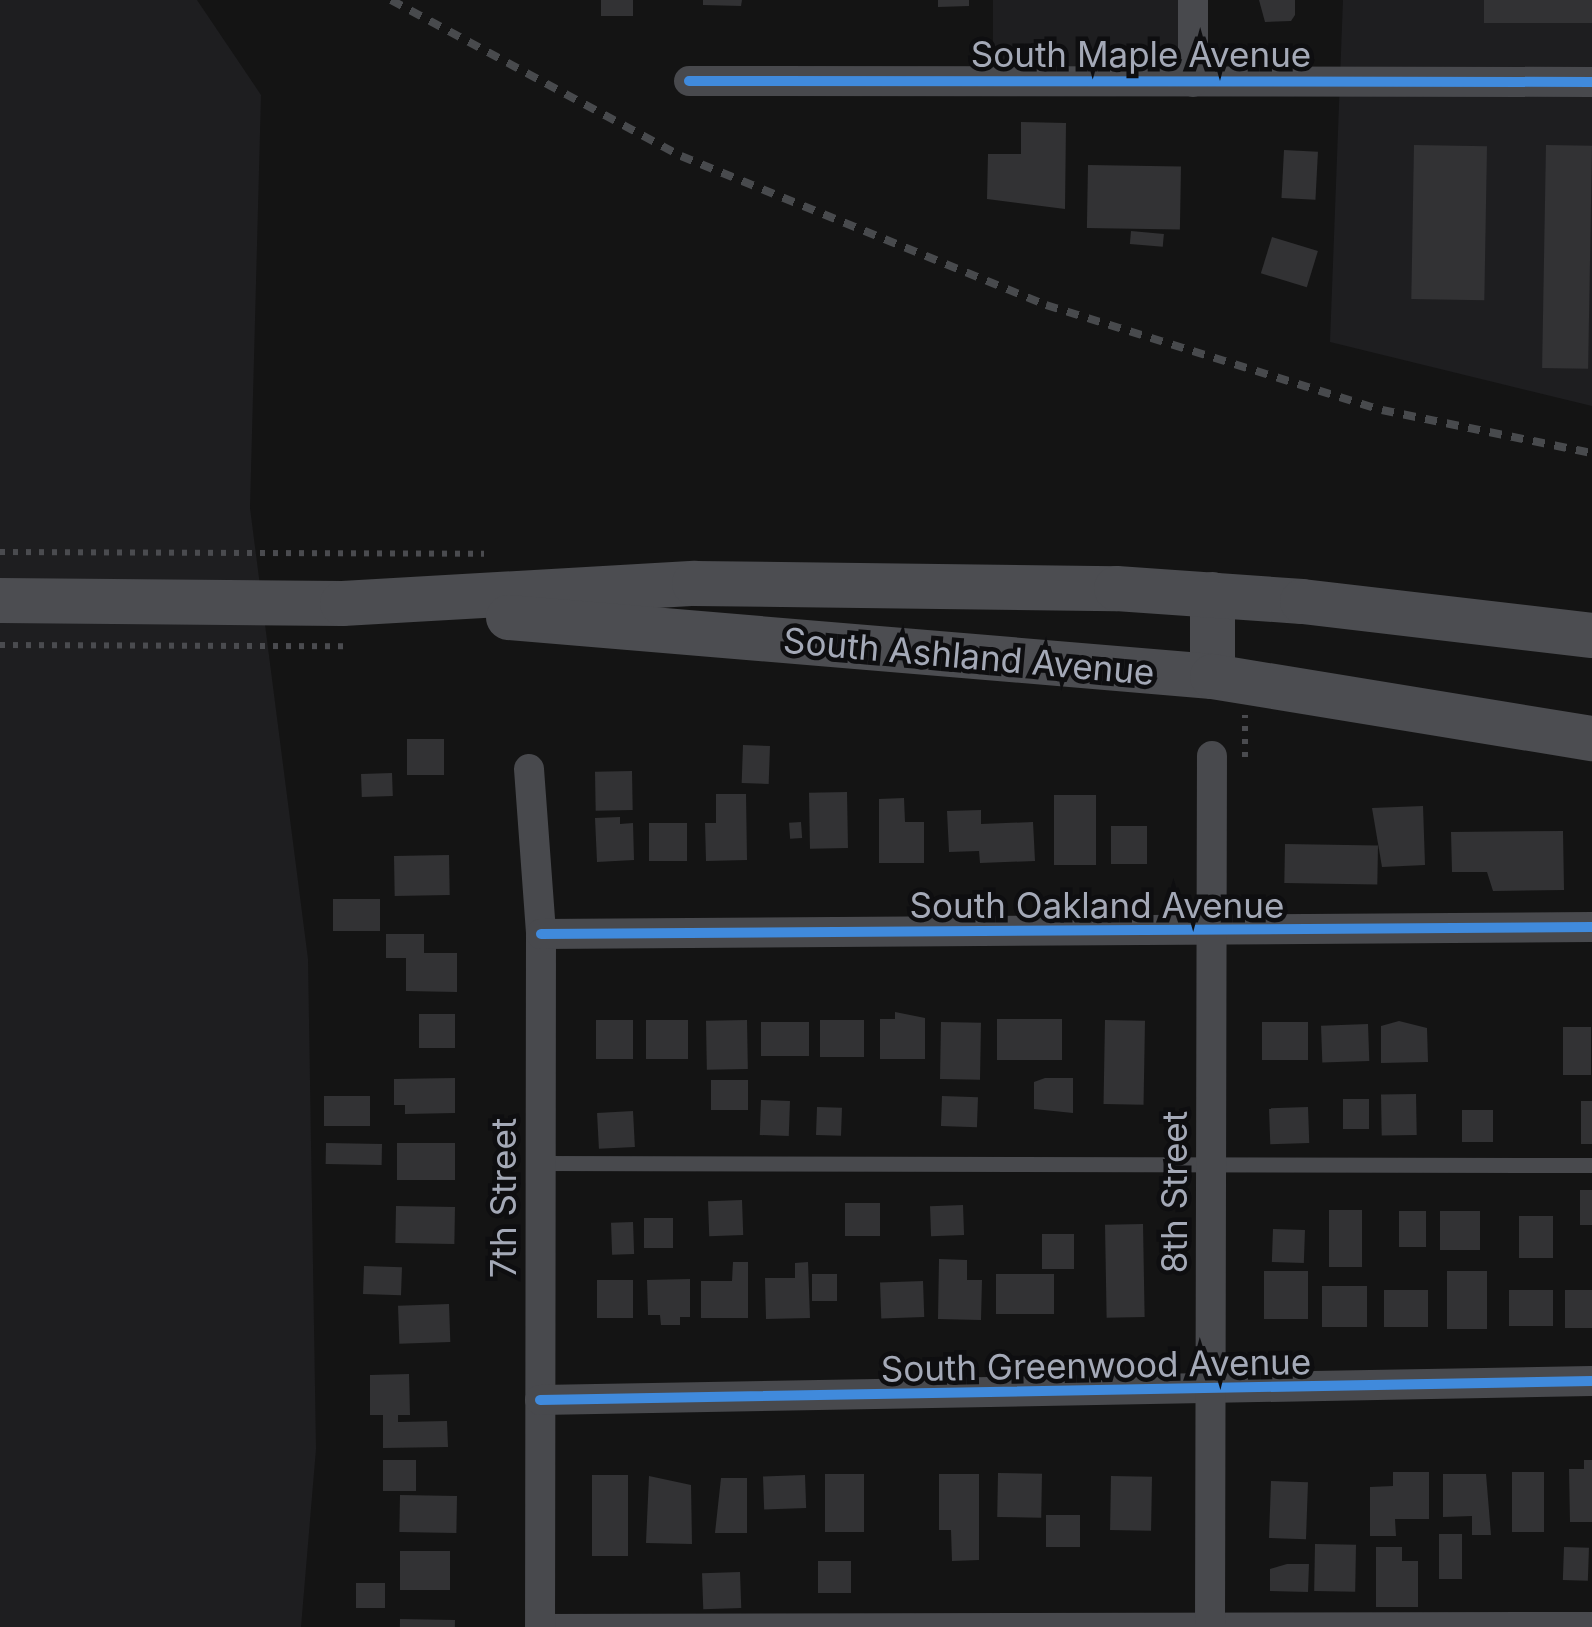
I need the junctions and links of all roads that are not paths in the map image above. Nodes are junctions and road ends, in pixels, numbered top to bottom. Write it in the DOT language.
graph roads {
  1 [pos="1193,0"];
  2 [pos="689,81"];
  3 [pos="1193,82"];
  4 [pos="1592,82"];
  5 [pos="1212,594"];
  6 [pos="0,600"];
  7 [pos="342,624"];
  8 [pos="1592,635"];
  9 [pos="1212,676"];
  10 [pos="1592,738"];
  11 [pos="1212,756"];
  12 [pos="529,769"];
  13 [pos="1592,927"];
  14 [pos="541,934"];
  15 [pos="1212,934"];
  16 [pos="541,1163"];
  17 [pos="1211,1165"];
  18 [pos="1592,1165"];
  19 [pos="1592,1381"];
  20 [pos="1211,1392"];
  21 [pos="540,1400"];
  22 [pos="1592,1619"];
  23 [pos="1210,1622"];
  24 [pos="540,1624"];
  1 -- 3 [label="street"];
  2 -- 3 [label="street, South Maple Avenue"];
  3 -- 4 [label="street, South Maple Avenue"];
  5 -- 7 [label="main road, South Ashland Avenue"];
  5 -- 8 [label="main road, South Ashland Avenue"];
  5 -- 9 [label="main road"];
  6 -- 7 [label="main road, South Ashland Avenue"];
  7 -- 9 [label="main road, South Ashland Avenue"];
  9 -- 10 [label="main road, South Ashland Avenue"];
  11 -- 15 [label="street, 8th Street"];
  12 -- 14 [label="street, 7th Street"];
  13 -- 15 [label="street, South Oakland Avenue"];
  14 -- 15 [label="street, South Oakland Avenue"];
  14 -- 16 [label="street, 7th Street"];
  15 -- 17 [label="street, 8th Street"];
  16 -- 17 [label="lane"];
  16 -- 21 [label="street, 7th Street"];
  17 -- 18 [label="lane"];
  17 -- 20 [label="street, 8th Street"];
  19 -- 20 [label="street, South Greenwood Avenue"];
  20 -- 21 [label="street, South Greenwood Avenue"];
  20 -- 23 [label="street, 8th Street"];
  21 -- 24 [label="street, 7th Street"];
  22 -- 23 [label="lane"];
  23 -- 24 [label="lane"];
}
